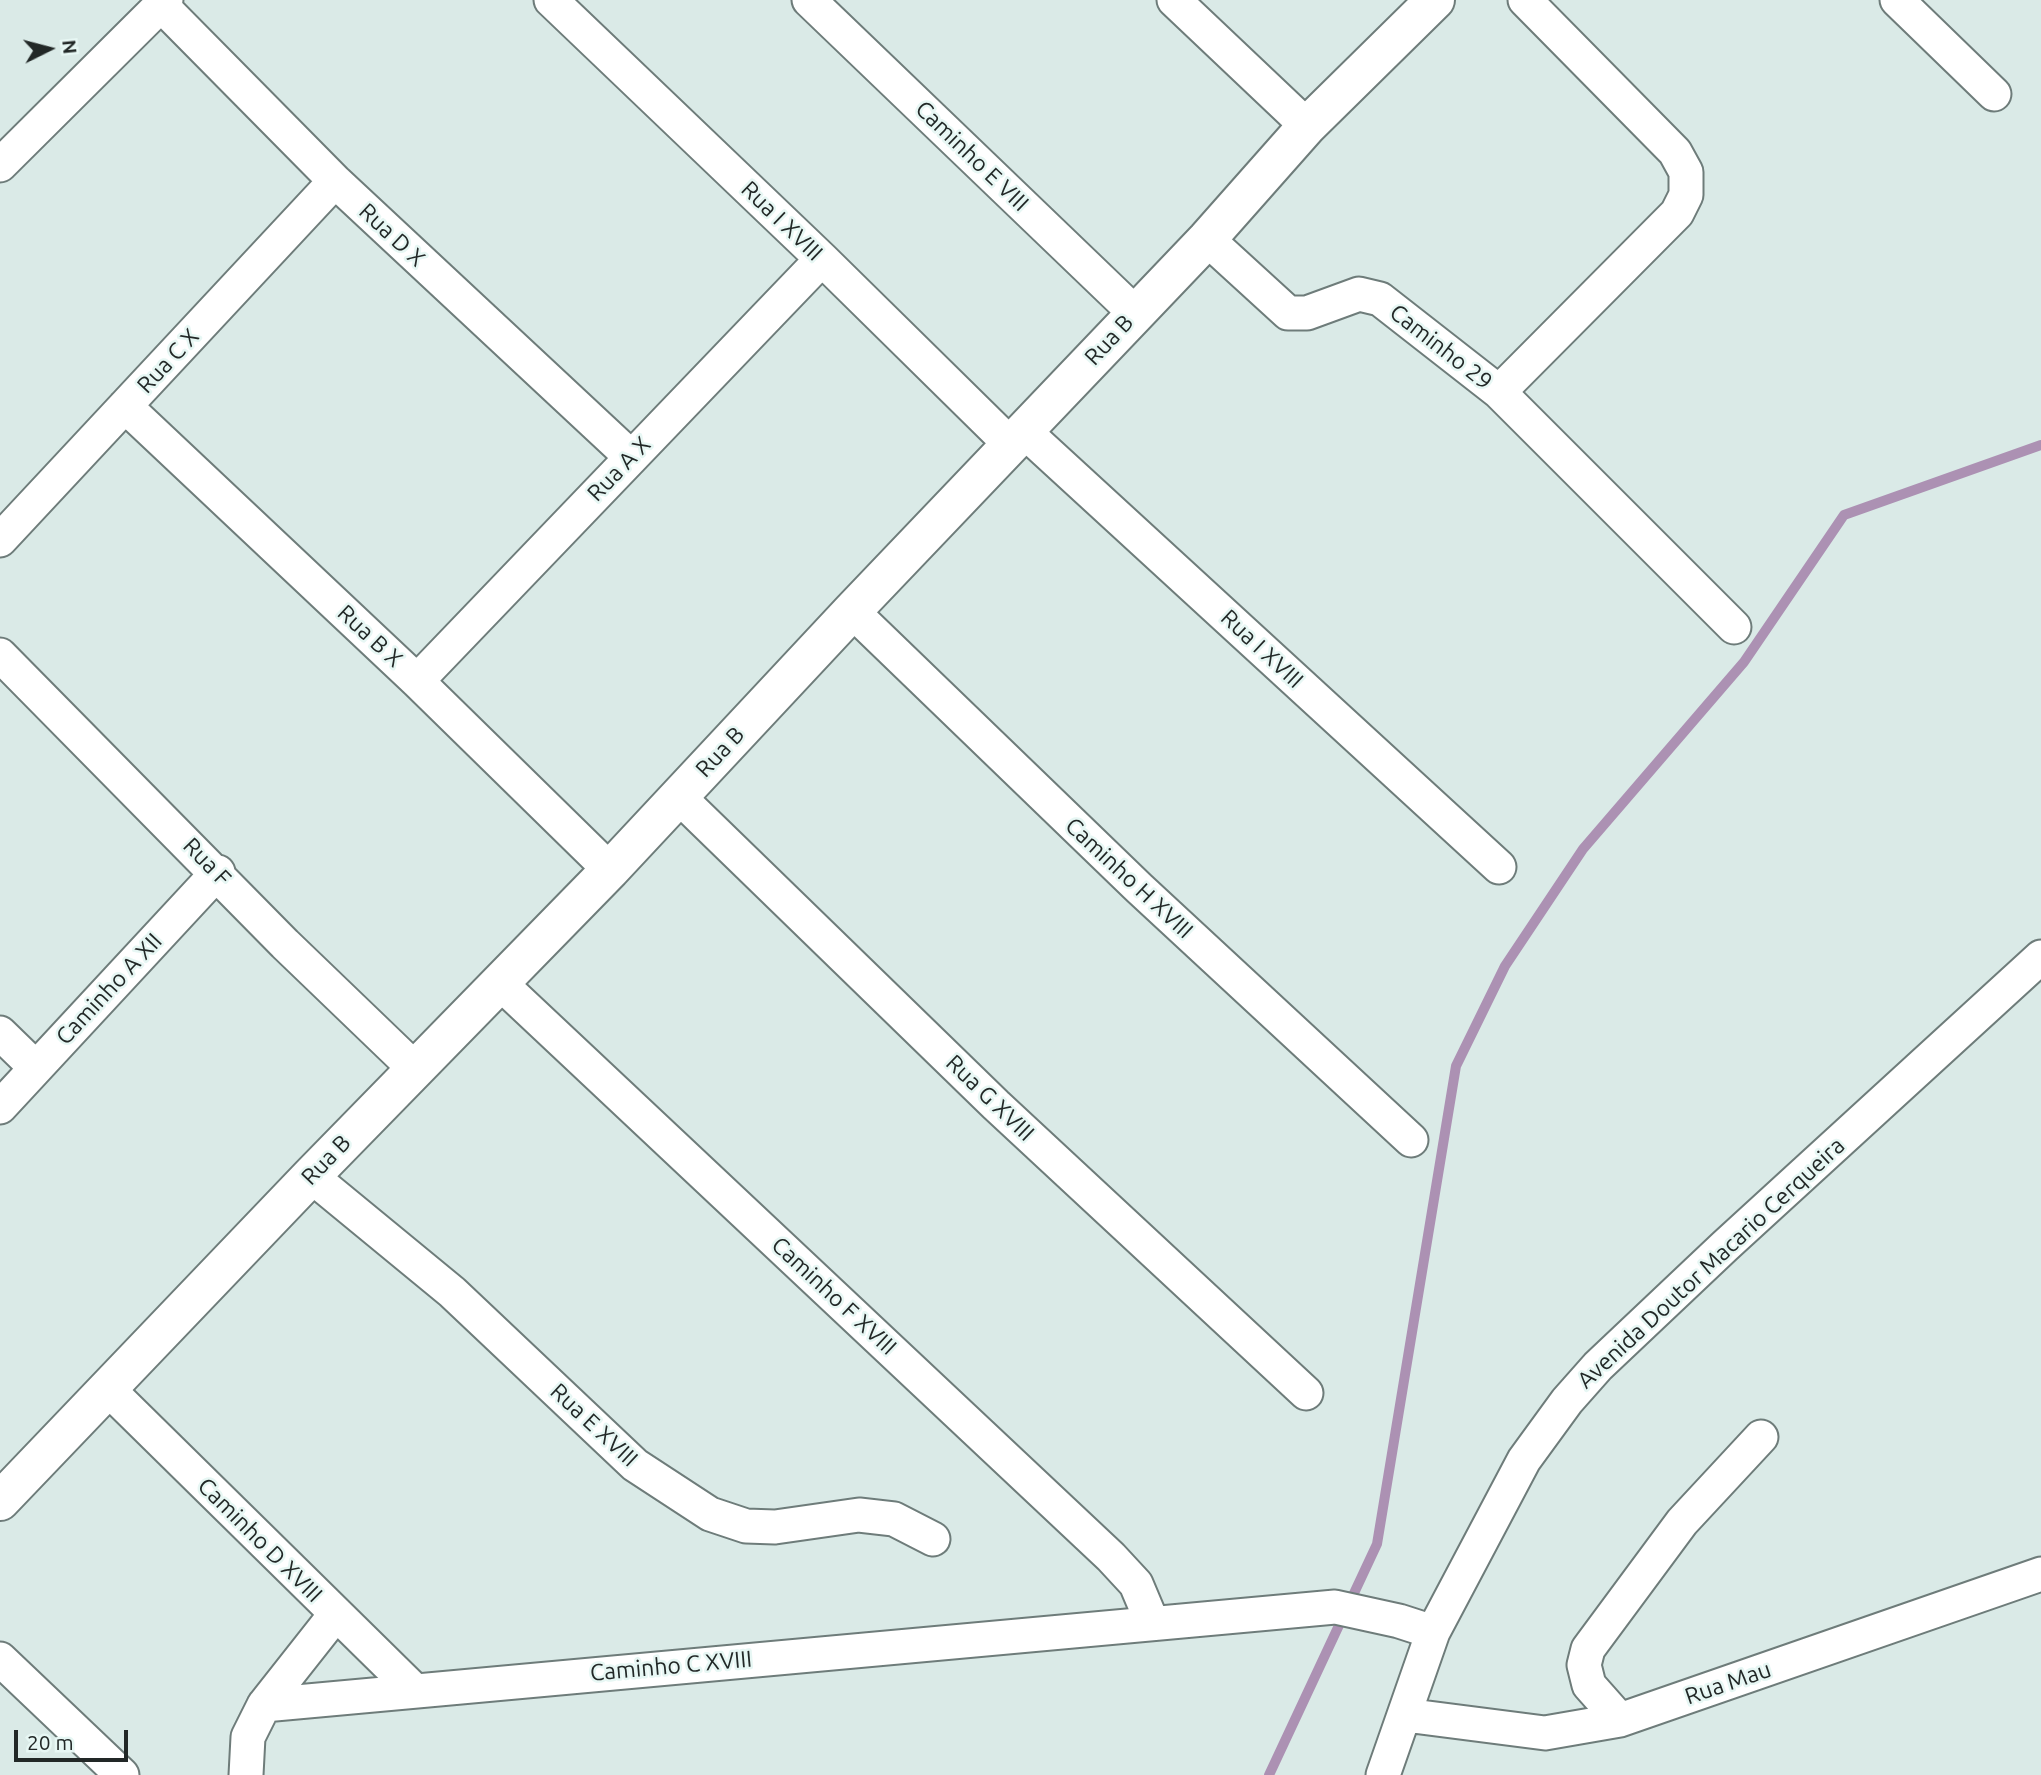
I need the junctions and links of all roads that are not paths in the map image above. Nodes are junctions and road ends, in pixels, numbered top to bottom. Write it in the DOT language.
graph roads {
  1 [pos="551,0"];
  2 [pos="809,0"];
  3 [pos="1174,0"];
  4 [pos="1436,0"];
  5 [pos="1525,0"];
  6 [pos="1897,0"];
  7 [pos="164,2"];
  8 [pos="1994,94"];
  9 [pos="1307,126"];
  10 [pos="0,165"];
  11 [pos="335,181"];
  12 [pos="1207,239"];
  13 [pos="822,259"];
  14 [pos="1135,313"];
  15 [pos="1499,393"];
  16 [pos="125,407"];
  17 [pos="1018,438"];
  18 [pos="631,457"];
  19 [pos="0,540"];
  20 [pos="852,611"];
  21 [pos="1734,627"];
  22 [pos="0,655"];
  23 [pos="417,681"];
  24 [pos="679,797"];
  25 [pos="1499,867"];
  26 [pos="610,870"];
  27 [pos="218,872"];
  28 [pos="2041,957"];
  29 [pos="499,982"];
  30 [pos="0,1033"];
  31 [pos="36,1068"];
  32 [pos="415,1069"];
  33 [pos="0,1107"];
  34 [pos="1411,1140"];
  35 [pos="311,1176"];
  36 [pos="109,1390"];
  37 [pos="1306,1393"];
  38 [pos="1761,1437"];
  39 [pos="5,1486"];
  40 [pos="933,1539"];
  41 [pos="2041,1574"];
  42 [pos="335,1615"];
  43 [pos="1152,1622"];
  44 [pos="1433,1632"];
  45 [pos="0,1659"];
  46 [pos="413,1689"];
  47 [pos="264,1705"];
  48 [pos="1405,1715"];
  49 [pos="1620,1720"];
  50 [pos="122,1775"];
  51 [pos="246,1775"];
  52 [pos="1383,1775"];
  1 -- 13 [label="street, Rua I XVIII"];
  2 -- 14 [label="street, Caminho E VIII"];
  3 -- 9 [label="street"];
  4 -- 9 [label="street, Rua B"];
  5 -- 15 [label="street, Caminho 29"];
  6 -- 8 [label="street"];
  7 -- 10 [label="street"];
  7 -- 11 [label="street, Rua D X"];
  9 -- 12 [label="street, Rua B"];
  11 -- 16 [label="street, Rua C X"];
  11 -- 18 [label="street, Rua D X"];
  12 -- 14 [label="street, Rua B"];
  12 -- 15 [label="street, Caminho 29"];
  13 -- 17 [label="street, Rua I XVIII"];
  13 -- 18 [label="street, Rua A X"];
  14 -- 17 [label="street, Rua B"];
  15 -- 21 [label="street, Caminho 29"];
  16 -- 19 [label="street, Rua C X"];
  16 -- 23 [label="street, Rua B X"];
  17 -- 20 [label="street, Rua B"];
  17 -- 25 [label="street, Rua I XVIII"];
  18 -- 23 [label="street, Rua A X"];
  20 -- 24 [label="street, Rua B"];
  20 -- 34 [label="street, Caminho H XVIII"];
  22 -- 27 [label="street, Rua F"];
  23 -- 26 [label="street, Rua B X"];
  24 -- 26 [label="street, Rua B"];
  24 -- 37 [label="street, Rua G XVIII"];
  26 -- 29 [label="street, Rua B"];
  27 -- 31 [label="street, Caminho A XII"];
  27 -- 32 [label="street, Rua F"];
  28 -- 44 [label="street, Avenida Doutor Macario Cerqueira"];
  29 -- 32 [label="street, Rua B"];
  29 -- 43 [label="street, Caminho F XVIII"];
  30 -- 31 [label="street"];
  31 -- 33 [label="street, Caminho A XII"];
  32 -- 35 [label="street, Rua B"];
  35 -- 36 [label="street, Rua B"];
  35 -- 40 [label="street, Rua E XVIII"];
  36 -- 39 [label="street, Rua B"];
  36 -- 42 [label="street, Caminho D XVIII"];
  38 -- 49 [label="street"];
  41 -- 49 [label="street, Rua Mau"];
  42 -- 46 [label="street, Caminho D XVIII"];
  42 -- 47 [label="street"];
  43 -- 44 [label="street, Caminho C XVIII"];
  43 -- 46 [label="street, Caminho C XVIII"];
  44 -- 48 [label="street, Avenida Doutor Macario Cerqueira"];
  45 -- 50 [label="street"];
  46 -- 47 [label="street, Caminho C XVIII"];
  47 -- 51 [label="street"];
  48 -- 49 [label="street, Rua Mau"];
  48 -- 52 [label="street, Avenida Doutor Macario Cerqueira"];
}
